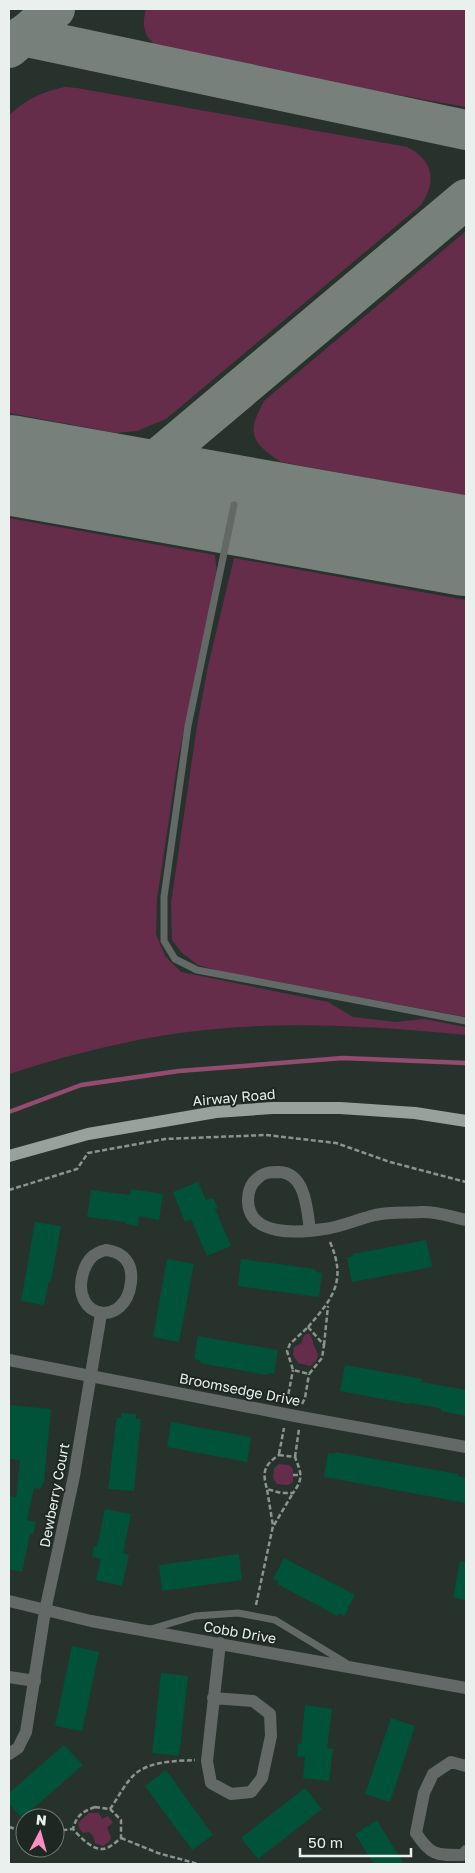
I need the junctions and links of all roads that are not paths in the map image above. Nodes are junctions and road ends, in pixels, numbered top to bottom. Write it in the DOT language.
graph roads {
  1 [pos="234,505"];
  2 [pos="466,1021"];
  3 [pos="466,1121"];
  4 [pos="9,1156"];
  5 [pos="466,1220"];
  6 [pos="310,1230"];
  7 [pos="101,1314"];
  8 [pos="9,1360"];
  9 [pos="90,1375"];
  10 [pos="466,1447"];
  11 [pos="9,1601"];
  12 [pos="45,1611"];
  13 [pos="147,1630"];
  14 [pos="220,1643"];
  15 [pos="354,1668"];
  16 [pos="9,1677"];
  17 [pos="34,1681"];
  18 [pos="466,1688"];
  19 [pos="213,1698"];
  20 [pos="9,1754"];
  21 [pos="466,1766"];
  22 [pos="466,1851"];
  1 -- 2 [label="lane"];
  3 -- 4 [label="main road, Airway Road"];
  5 -- 6 [label="street"];
  6 -- 6 [label="street"];
  7 -- 7 [label="street"];
  7 -- 9 [label="street, Dewberry Court"];
  8 -- 9 [label="street, Broomsedge Drive"];
  9 -- 10 [label="street, Broomsedge Drive"];
  9 -- 12 [label="street, Dewberry Court"];
  11 -- 12 [label="street, Cobb Drive"];
  12 -- 13 [label="street, Cobb Drive"];
  12 -- 17 [label="street, Dewberry Court"];
  13 -- 14 [label="street, Cobb Drive"];
  13 -- 15 [label="lane"];
  14 -- 15 [label="street, Cobb Drive"];
  14 -- 19 [label="street"];
  15 -- 18 [label="street, Cobb Drive"];
  16 -- 17 [label="street"];
  17 -- 20 [label="street, Dewberry Court"];
  19 -- 19 [label="street"];
  21 -- 22 [label="street"];
}
